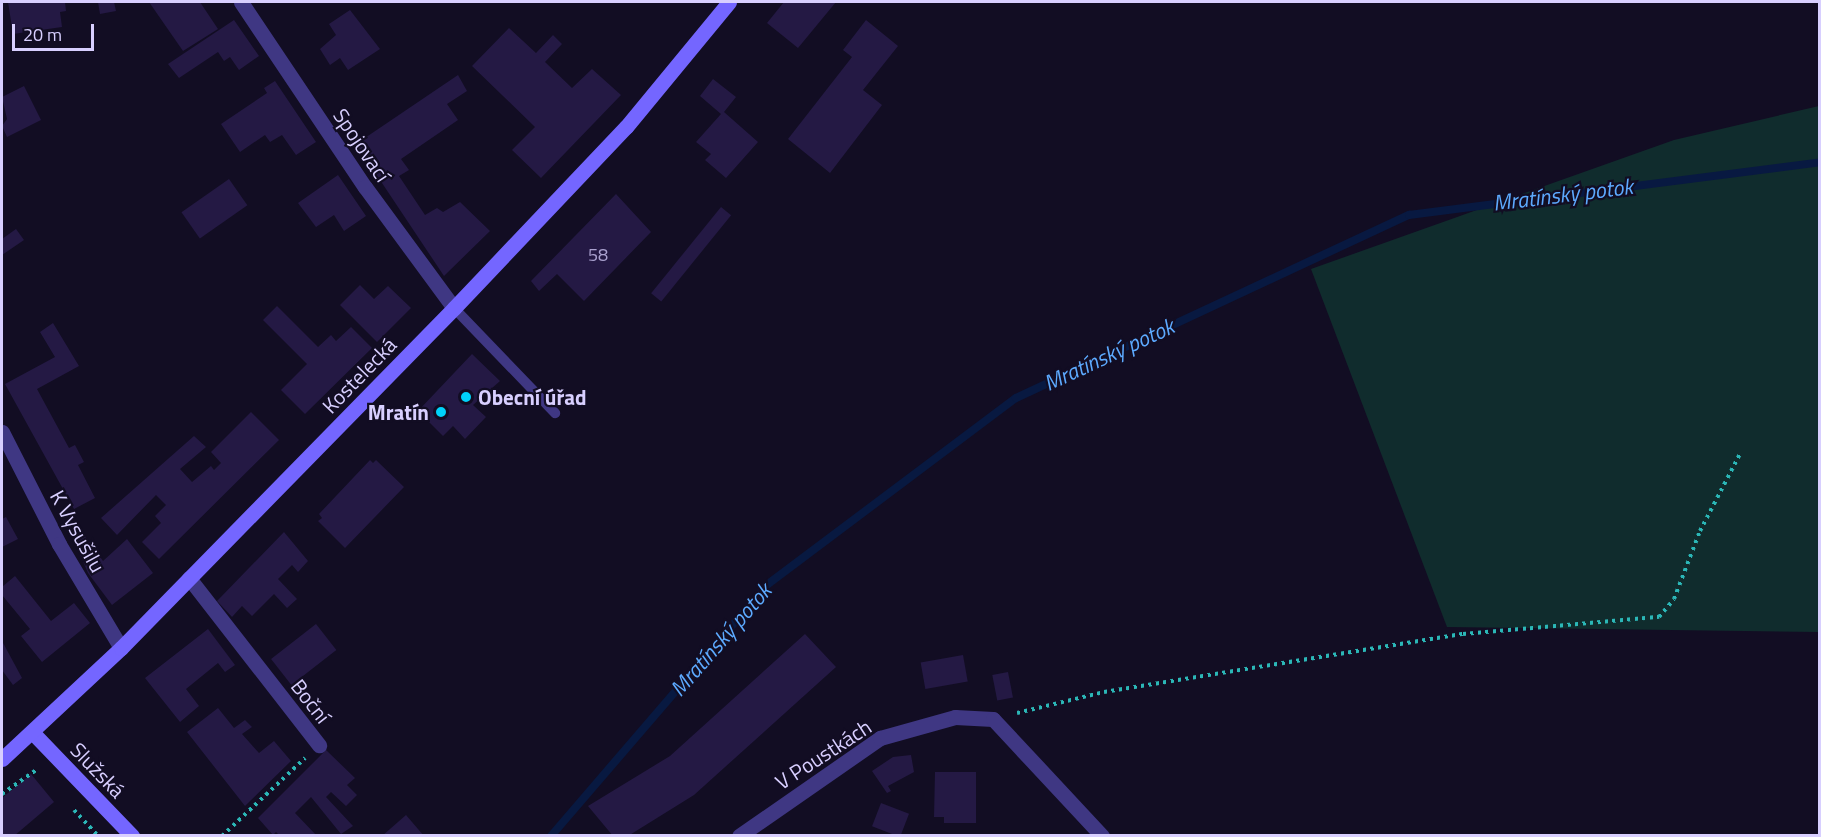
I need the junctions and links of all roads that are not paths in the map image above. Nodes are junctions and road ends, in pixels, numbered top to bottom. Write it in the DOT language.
graph roads {
  1 [pos="241,2"];
  2 [pos="729,2"];
  3 [pos="454,308"];
  4 [pos="555,413"];
  5 [pos="2,432"];
  6 [pos="189,578"];
  7 [pos="122,648"];
  8 [pos="33,733"];
  9 [pos="319,745"];
  10 [pos="2,759"];
  11 [pos="132,836"];
  12 [pos="739,836"];
  13 [pos="1102,836"];
  1 -- 3 [label="street, Spojovací"];
  2 -- 3 [label="main road, Kostelecká"];
  3 -- 4 [label="lane"];
  3 -- 6 [label="main road, Kostelecká"];
  5 -- 7 [label="street, K Vysušilu"];
  6 -- 7 [label="main road, Kostelecká"];
  6 -- 9 [label="street, Boční"];
  7 -- 8 [label="main road, Kostelecká"];
  8 -- 10 [label="main road, Kostelecká"];
  8 -- 11 [label="main road, Služská"];
  12 -- 13 [label="street, V Poustkách"];
}
